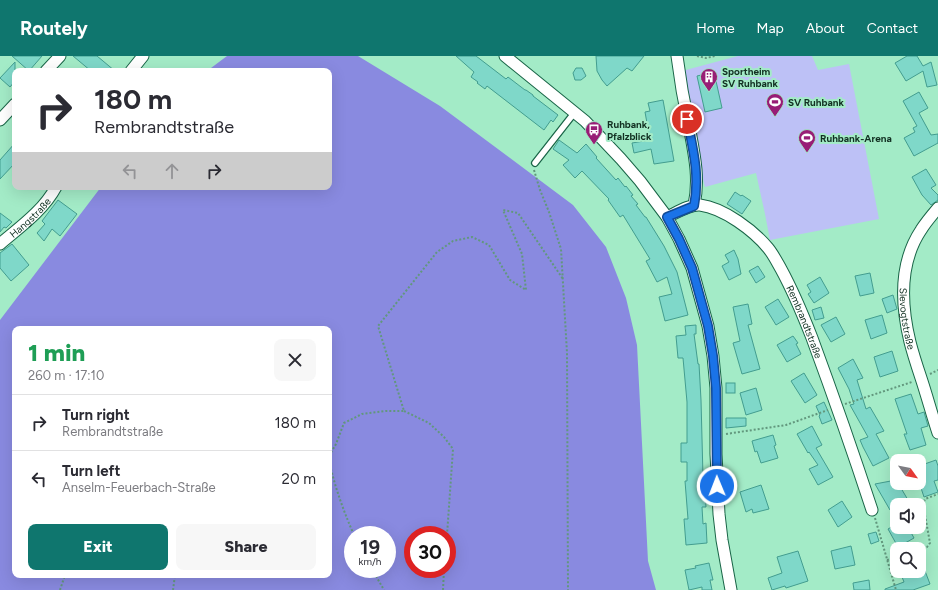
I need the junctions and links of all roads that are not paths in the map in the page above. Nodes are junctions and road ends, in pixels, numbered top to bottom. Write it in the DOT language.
graph roads {
  1 [pos="60,56"];
  2 [pos="143,56"];
  3 [pos="505,56"];
  4 [pos="677,56"];
  5 [pos="49,68"];
  6 [pos="133,68"];
  7 [pos="12,107"];
  8 [pos="575,112"];
  9 [pos="0,120"];
  10 [pos="535,163"];
  11 [pos="54,190"];
  12 [pos="694,206"];
  13 [pos="938,208"];
  14 [pos="667,217"];
  15 [pos="0,244"];
  16 [pos="938,433"];
  17 [pos="872,510"];
  18 [pos="730,590"];
  1 -- 5 [label="street"];
  2 -- 6 [label="street"];
  3 -- 8 [label="street"];
  4 -- 12 [label="street"];
  7 -- 9 [label="street"];
  8 -- 10 [label="lane"];
  8 -- 14 [label="street"];
  11 -- 15 [label="street, Hangstraße"];
  12 -- 14 [label="street"];
  12 -- 17 [label="street, Rembrandtstraße"];
  13 -- 16 [label="street, Slevogtstraße"];
  14 -- 18 [label="street"];
}
